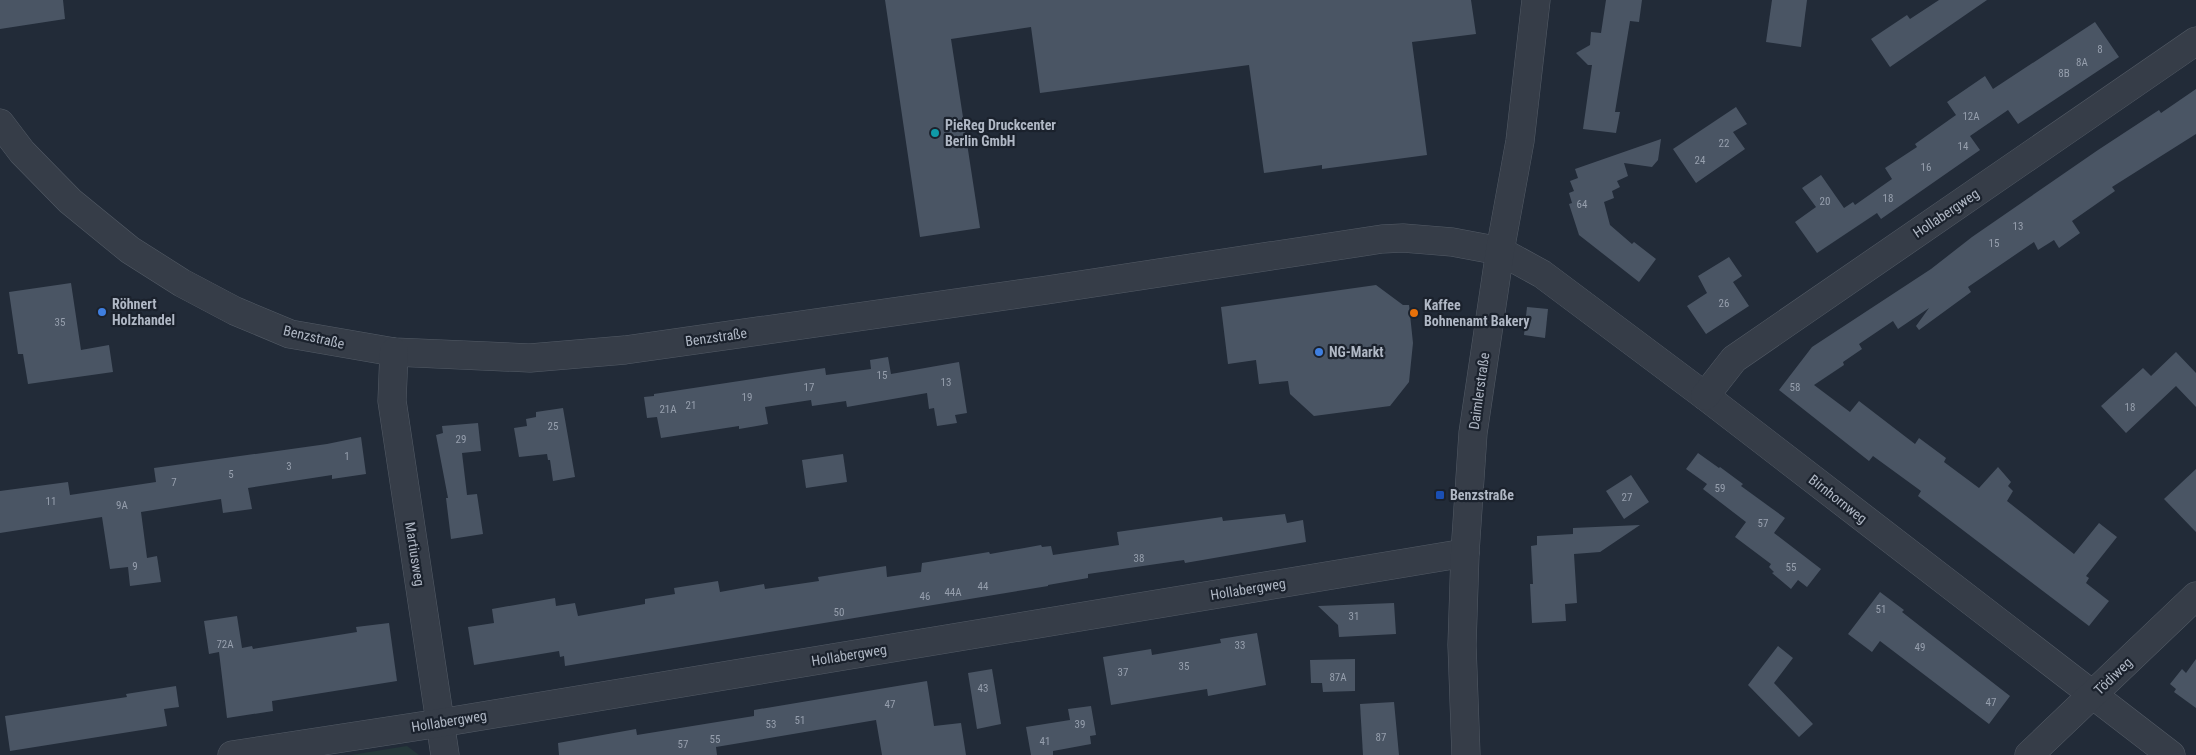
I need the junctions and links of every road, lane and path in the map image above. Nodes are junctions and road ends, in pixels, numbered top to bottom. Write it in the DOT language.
graph roads {
  1 [pos="1536,0"];
  2 [pos="2196,41"];
  3 [pos="0,123"];
  4 [pos="1500,251"];
  5 [pos="394,352"];
  6 [pos="1705,396"];
  7 [pos="1465,553"];
  8 [pos="2196,596"];
  9 [pos="2092,696"];
  10 [pos="440,723"];
  11 [pos="232,755"];
  12 [pos="445,755"];
  13 [pos="1466,755"];
  14 [pos="2029,755"];
  15 [pos="2170,755"];
  1 -- 4 [label="street, Daimlerstraße"];
  2 -- 6 [label="street, Hollabergweg"];
  3 -- 5 [label="street, Benzstraße"];
  4 -- 5 [label="street, Benzstraße"];
  4 -- 6 [label="street, Birnhornweg"];
  4 -- 7 [label="street, Daimlerstraße"];
  5 -- 10 [label="street, Martiusweg"];
  6 -- 9 [label="street, Birnhornweg"];
  7 -- 10 [label="street, Hollabergweg"];
  7 -- 13 [label="street, Daimlerstraße"];
  8 -- 9 [label="street, Tödiweg"];
  9 -- 14 [label="street, Tödiweg"];
  9 -- 15 [label="street, Birnhornweg"];
  10 -- 11 [label="street, Hollabergweg"];
  10 -- 12 [label="street, Martiusweg"];
}
